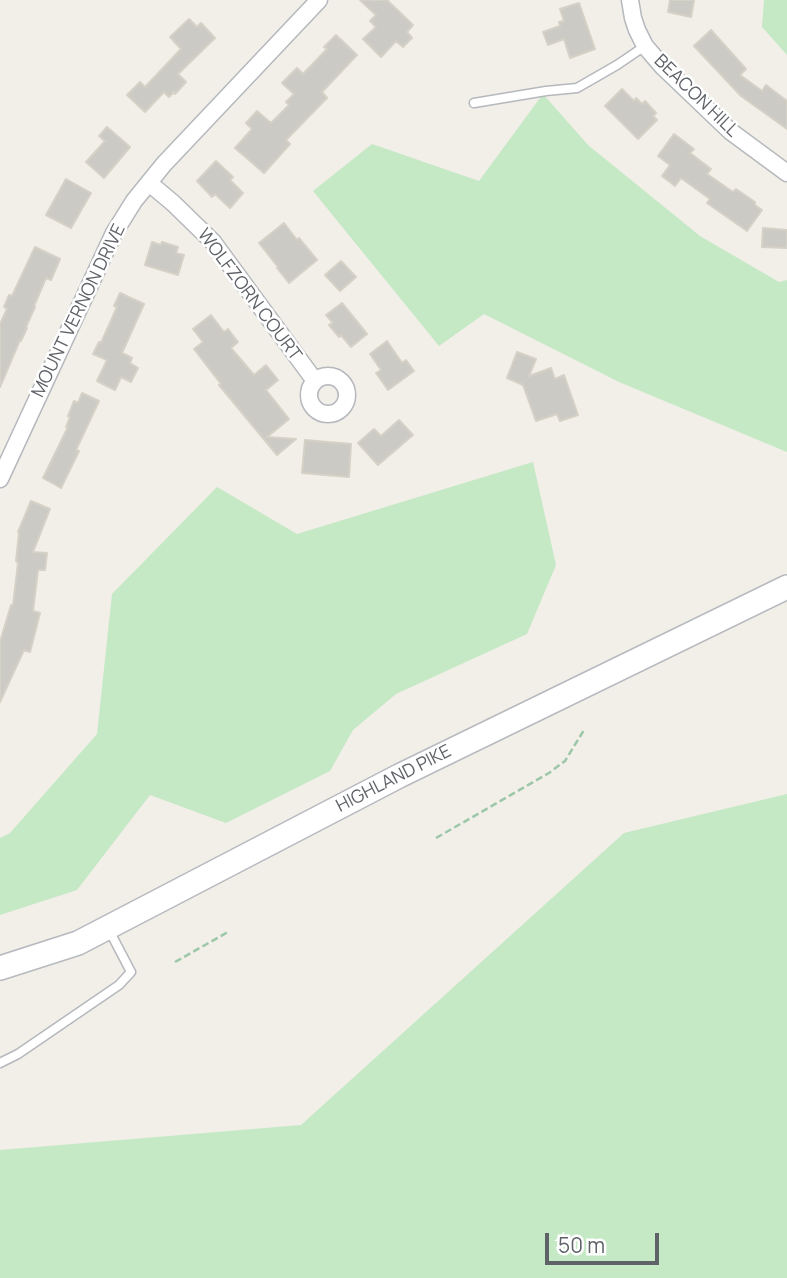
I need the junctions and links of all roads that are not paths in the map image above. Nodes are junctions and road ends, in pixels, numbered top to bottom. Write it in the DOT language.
graph roads {
  1 [pos="319,0"];
  2 [pos="630,0"];
  3 [pos="645,46"];
  4 [pos="474,103"];
  5 [pos="787,174"];
  6 [pos="149,183"];
  7 [pos="787,188"];
  8 [pos="315,381"];
  9 [pos="0,478"];
  10 [pos="787,587"];
  11 [pos="107,928"];
  12 [pos="0,968"];
  13 [pos="0,1063"];
  1 -- 6 [label="street, MOUNT VERNON DRIVE"];
  2 -- 3 [label="street, BEACON HILL"];
  3 -- 4 [label="lane"];
  3 -- 5 [label="street, BEACON HILL"];
  5 -- 7 [label="street, BEACON HILL"];
  6 -- 8 [label="street, WOLFZORN COURT"];
  6 -- 9 [label="street, MOUNT VERNON DRIVE"];
  10 -- 11 [label="main road, HIGHLAND PIKE"];
  11 -- 12 [label="main road, HIGHLAND PIKE"];
  11 -- 13 [label="lane"];
}
